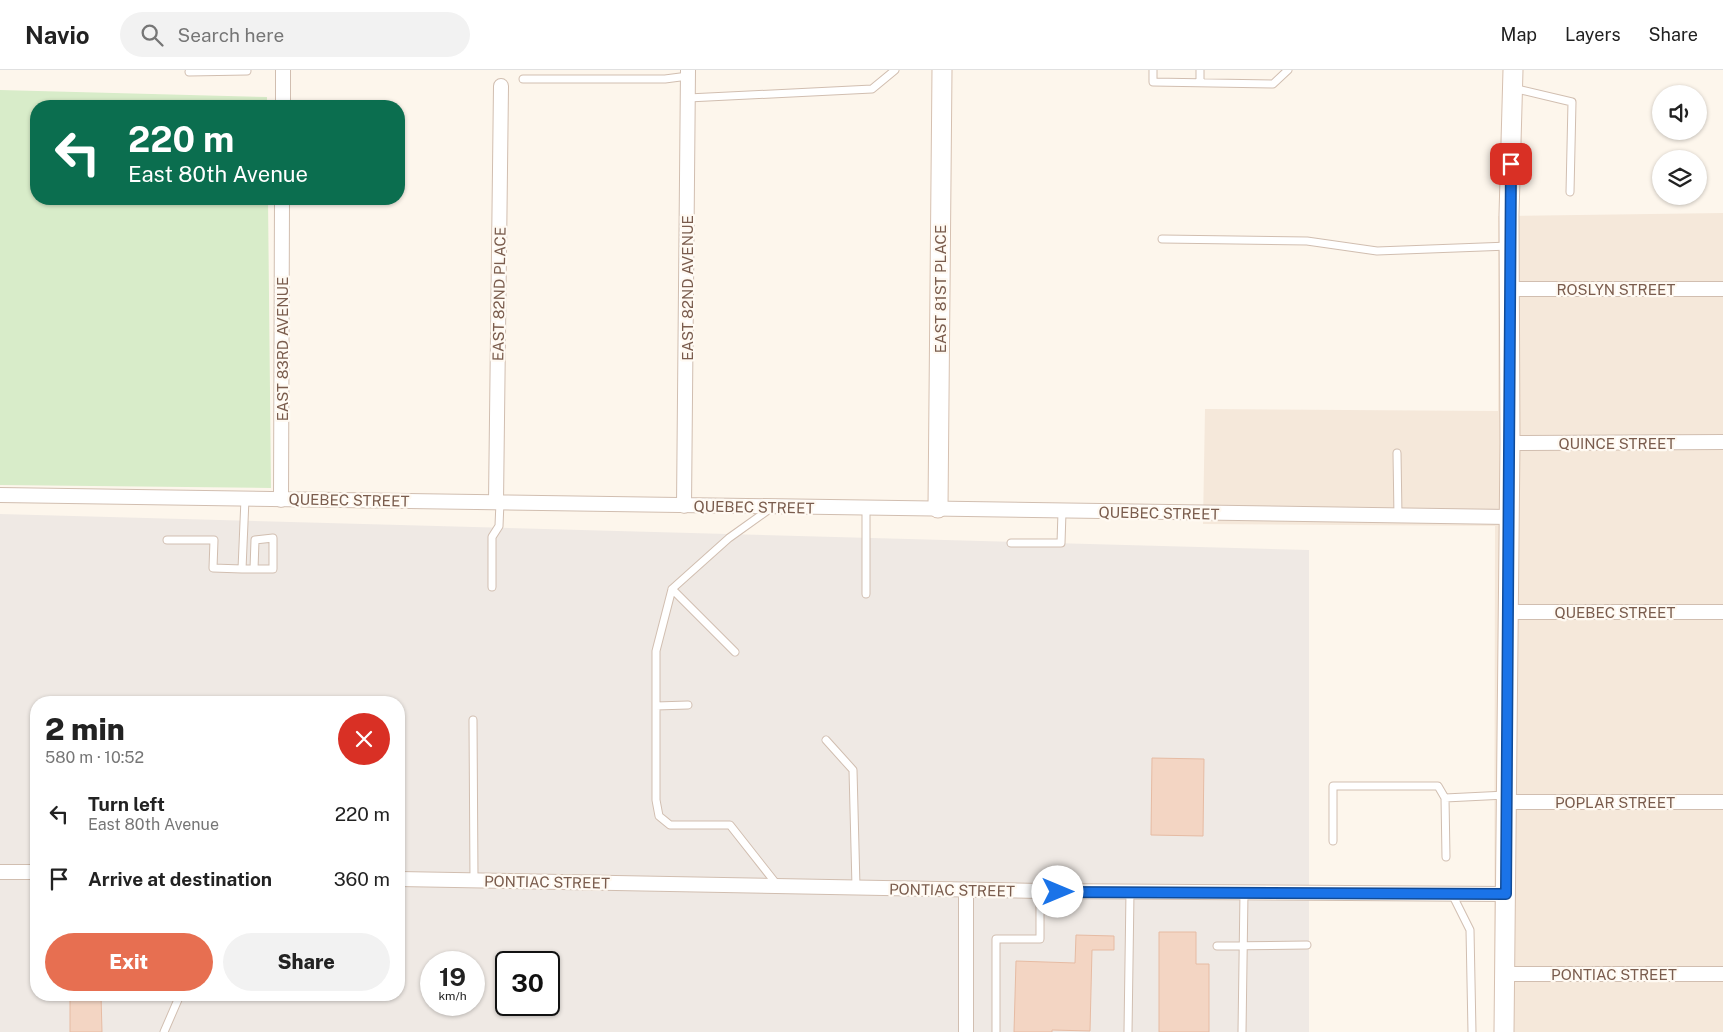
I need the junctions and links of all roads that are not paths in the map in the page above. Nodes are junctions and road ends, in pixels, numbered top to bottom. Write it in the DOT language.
graph roads {
  1 [pos="283,70"];
  2 [pos="895,70"];
  3 [pos="942,70"];
  4 [pos="1153,70"];
  5 [pos="1200,70"];
  6 [pos="1288,70"];
  7 [pos="247,71"];
  8 [pos="189,72"];
  9 [pos="688,73"];
  10 [pos="523,79"];
  11 [pos="1513,79"];
  12 [pos="1200,82"];
  13 [pos="501,86"];
  14 [pos="688,98"];
  15 [pos="283,100"];
  16 [pos="1570,192"];
  17 [pos="282,205"];
  18 [pos="1162,239"];
  19 [pos="1510,246"];
  20 [pos="1723,289"];
  21 [pos="1510,290"];
  22 [pos="1723,442"];
  23 [pos="1510,443"];
  24 [pos="1397,453"];
  25 [pos="0,495"];
  26 [pos="245,499"];
  27 [pos="281,500"];
  28 [pos="498,502"];
  29 [pos="684,506"];
  30 [pos="772,507"];
  31 [pos="866,508"];
  32 [pos="938,508"];
  33 [pos="1062,512"];
  34 [pos="1398,516"];
  35 [pos="1509,518"];
  36 [pos="167,540"];
  37 [pos="1011,544"];
  38 [pos="242,569"];
  39 [pos="254,569"];
  40 [pos="492,587"];
  41 [pos="672,589"];
  42 [pos="866,594"];
  43 [pos="1508,612"];
  44 [pos="1723,612"];
  45 [pos="736,652"];
  46 [pos="656,706"];
  47 [pos="688,706"];
  48 [pos="473,720"];
  49 [pos="826,740"];
  50 [pos="1445,798"];
  51 [pos="1506,799"];
  52 [pos="1723,802"];
  53 [pos="1333,841"];
  54 [pos="1446,857"];
  55 [pos="0,872"];
  56 [pos="30,872"];
  57 [pos="405,879"];
  58 [pos="474,880"];
  59 [pos="778,886"];
  60 [pos="856,888"];
  61 [pos="966,890"];
  62 [pos="1040,891"];
  63 [pos="1130,892"];
  64 [pos="1244,893"];
  65 [pos="1452,894"];
  66 [pos="1506,894"];
  67 [pos="1307,945"];
  68 [pos="1217,946"];
  69 [pos="1243,946"];
  70 [pos="1505,974"];
  71 [pos="1723,974"];
  72 [pos="177,1001"];
  73 [pos="164,1032"];
  74 [pos="966,1032"];
  75 [pos="996,1032"];
  76 [pos="1128,1032"];
  77 [pos="1242,1032"];
  78 [pos="1472,1032"];
  79 [pos="1504,1032"];
  1 -- 15 [label="street"];
  2 -- 14 [label="lane"];
  3 -- 32 [label="street, EAST 81ST PLACE"];
  4 -- 12 [label="lane"];
  5 -- 12 [label="lane"];
  6 -- 12 [label="lane"];
  7 -- 8 [label="lane"];
  9 -- 10 [label="lane"];
  9 -- 14 [label="street, EAST 82ND AVENUE"];
  11 -- 16 [label="lane"];
  11 -- 19 [label="street"];
  13 -- 28 [label="street, EAST 82ND PLACE"];
  14 -- 29 [label="street, EAST 82ND AVENUE"];
  17 -- 27 [label="street, EAST 83RD AVENUE"];
  18 -- 19 [label="lane"];
  19 -- 21 [label="street"];
  20 -- 21 [label="street, ROSLYN STREET"];
  21 -- 23 [label="street"];
  22 -- 23 [label="street, QUINCE STREET"];
  23 -- 35 [label="street"];
  24 -- 34 [label="lane"];
  25 -- 26 [label="street, QUEBEC STREET"];
  26 -- 27 [label="street, QUEBEC STREET"];
  26 -- 38 [label="lane"];
  27 -- 28 [label="street, QUEBEC STREET"];
  28 -- 29 [label="street, QUEBEC STREET"];
  28 -- 40 [label="lane"];
  29 -- 30 [label="street, QUEBEC STREET"];
  30 -- 31 [label="street, QUEBEC STREET"];
  30 -- 41 [label="lane"];
  31 -- 32 [label="street, QUEBEC STREET"];
  31 -- 42 [label="lane"];
  32 -- 33 [label="street, QUEBEC STREET"];
  33 -- 34 [label="street, QUEBEC STREET"];
  33 -- 37 [label="lane"];
  34 -- 35 [label="street, QUEBEC STREET"];
  35 -- 43 [label="street"];
  36 -- 38 [label="lane"];
  38 -- 39 [label="lane"];
  39 -- 39 [label="lane"];
  41 -- 45 [label="lane"];
  41 -- 46 [label="lane"];
  43 -- 44 [label="street, QUEBEC STREET"];
  43 -- 51 [label="street"];
  46 -- 47 [label="lane"];
  46 -- 59 [label="lane"];
  48 -- 58 [label="lane"];
  49 -- 60 [label="lane"];
  50 -- 51 [label="lane"];
  50 -- 53 [label="lane"];
  50 -- 54 [label="lane"];
  51 -- 52 [label="street, POPLAR STREET"];
  51 -- 66 [label="street"];
  55 -- 56 [label="street"];
  57 -- 58 [label="street, PONTIAC STREET"];
  58 -- 59 [label="street, PONTIAC STREET"];
  59 -- 60 [label="street, PONTIAC STREET"];
  60 -- 61 [label="street, PONTIAC STREET"];
  61 -- 62 [label="street, PONTIAC STREET"];
  61 -- 74 [label="street"];
  62 -- 63 [label="street, PONTIAC STREET"];
  62 -- 75 [label="lane"];
  63 -- 64 [label="street, PONTIAC STREET"];
  63 -- 76 [label="lane"];
  64 -- 65 [label="street, PONTIAC STREET"];
  64 -- 69 [label="lane"];
  65 -- 66 [label="street, PONTIAC STREET"];
  65 -- 78 [label="lane"];
  66 -- 70 [label="street"];
  67 -- 69 [label="lane"];
  68 -- 69 [label="lane"];
  69 -- 77 [label="lane"];
  70 -- 71 [label="street, PONTIAC STREET"];
  70 -- 79 [label="street"];
  72 -- 73 [label="lane"];
}
